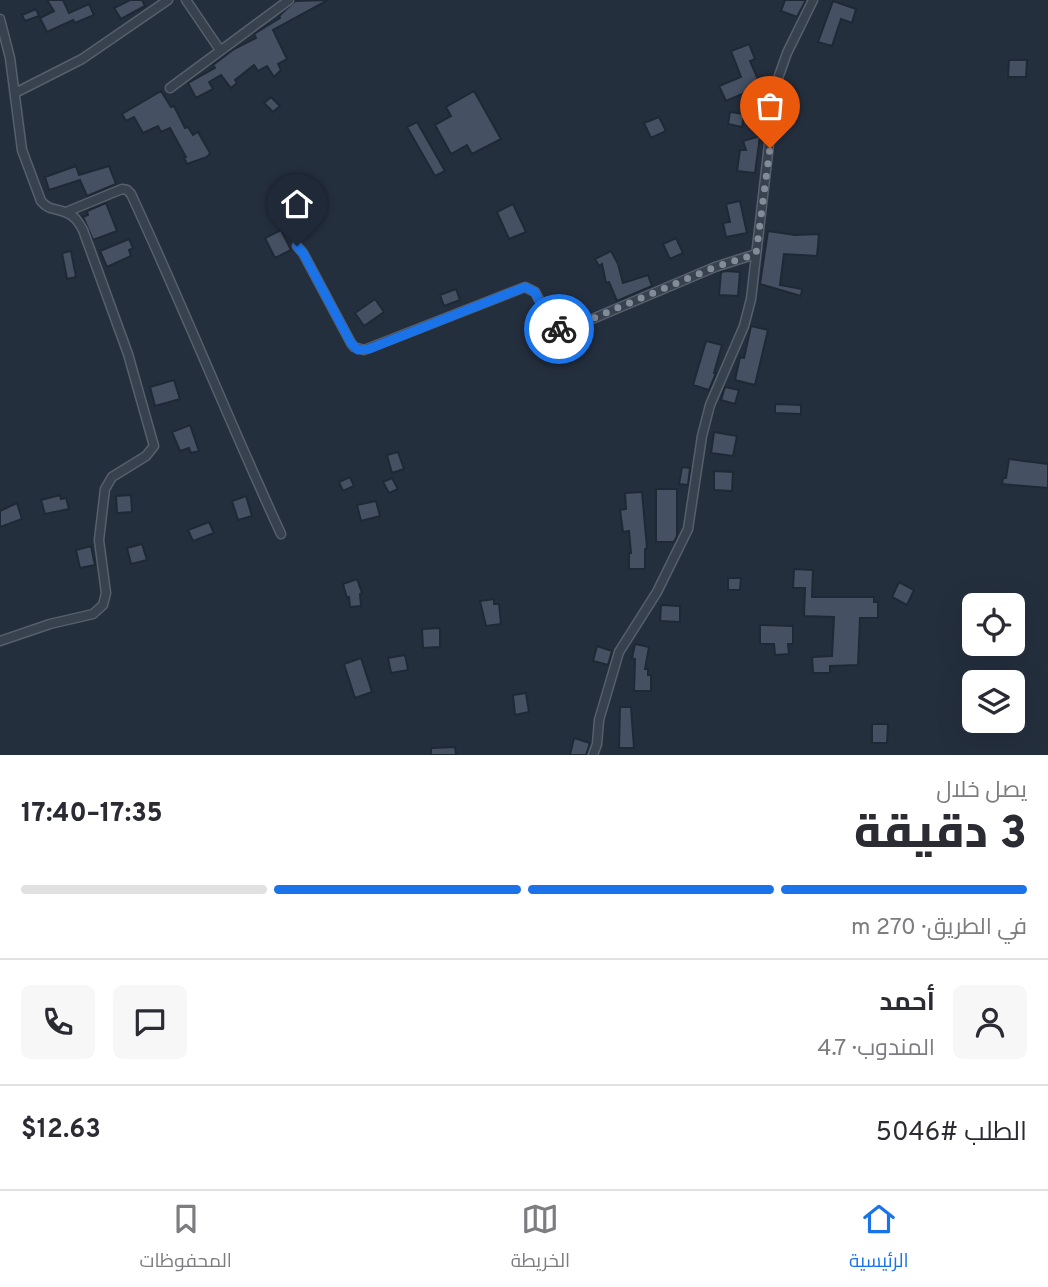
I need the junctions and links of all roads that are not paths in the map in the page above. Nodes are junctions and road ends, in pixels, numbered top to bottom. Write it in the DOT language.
graph roads {
  1 [pos="169,0"];
  2 [pos="186,0"];
  3 [pos="289,0"];
  4 [pos="813,0"];
  5 [pos="0,19"];
  6 [pos="0,25"];
  7 [pos="220,50"];
  8 [pos="170,88"];
  9 [pos="15,93"];
  10 [pos="66,212"];
  11 [pos="297,246"];
  12 [pos="756,254"];
  13 [pos="281,534"];
  14 [pos="0,640"];
  15 [pos="593,755"];
  1 -- 9 [label="street"];
  2 -- 7 [label="street"];
  3 -- 7 [label="street"];
  4 -- 12 [label="street"];
  5 -- 6 [label="street"];
  6 -- 9 [label="street"];
  7 -- 8 [label="street"];
  9 -- 10 [label="street"];
  10 -- 13 [label="street"];
  10 -- 14 [label="street"];
  11 -- 12 [label="street"];
  12 -- 15 [label="street"];
}
